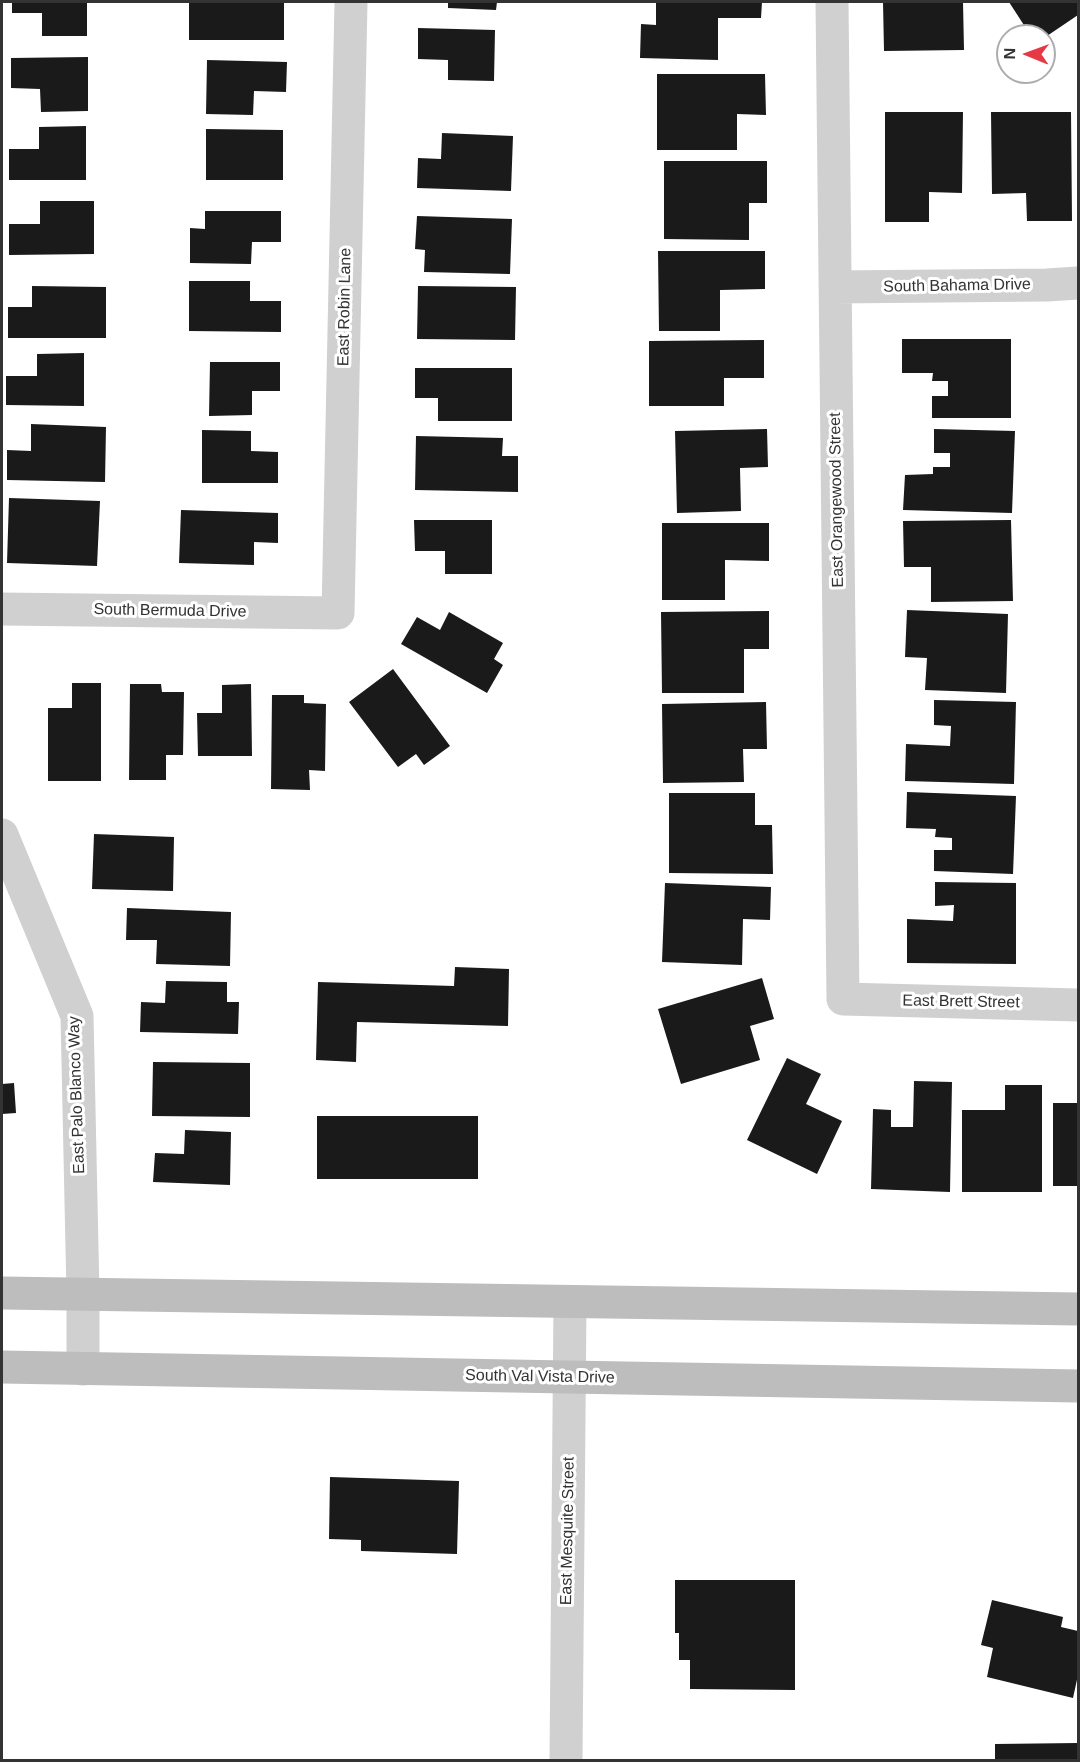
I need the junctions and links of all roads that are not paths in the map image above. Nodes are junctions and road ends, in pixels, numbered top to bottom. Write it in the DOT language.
graph roads {
  1 [pos="351,2"];
  2 [pos="832,2"];
  3 [pos="1078,283"];
  4 [pos="835,287"];
  5 [pos="2,609"];
  6 [pos="338,613"];
  7 [pos="2,835"];
  8 [pos="843,999"];
  9 [pos="1078,1005"];
  10 [pos="2,1293"];
  11 [pos="83,1294"];
  12 [pos="570,1302"];
  13 [pos="1078,1309"];
  14 [pos="2,1368"];
  15 [pos="83,1369"];
  16 [pos="570,1378"];
  17 [pos="1078,1386"];
  18 [pos="566,1761"];
  1 -- 6 [label="street, East Robin Lane"];
  2 -- 4 [label="street, East Orangewood Street"];
  3 -- 4 [label="street, South Bahama Drive"];
  4 -- 8 [label="street, East Orangewood Street"];
  5 -- 6 [label="street, South Bermuda Drive"];
  7 -- 11 [label="street, East Palo Blanco Way"];
  8 -- 9 [label="street, East Brett Street"];
  10 -- 11 [label="main road"];
  11 -- 12 [label="main road"];
  11 -- 15 [label="street, East Palo Blanco Way"];
  12 -- 13 [label="main road"];
  12 -- 16 [label="street, East Mesquite Street"];
  14 -- 15 [label="main road, South Val Vista Drive"];
  15 -- 16 [label="main road, South Val Vista Drive"];
  16 -- 17 [label="main road, South Val Vista Drive"];
  16 -- 18 [label="street, East Mesquite Street"];
}
